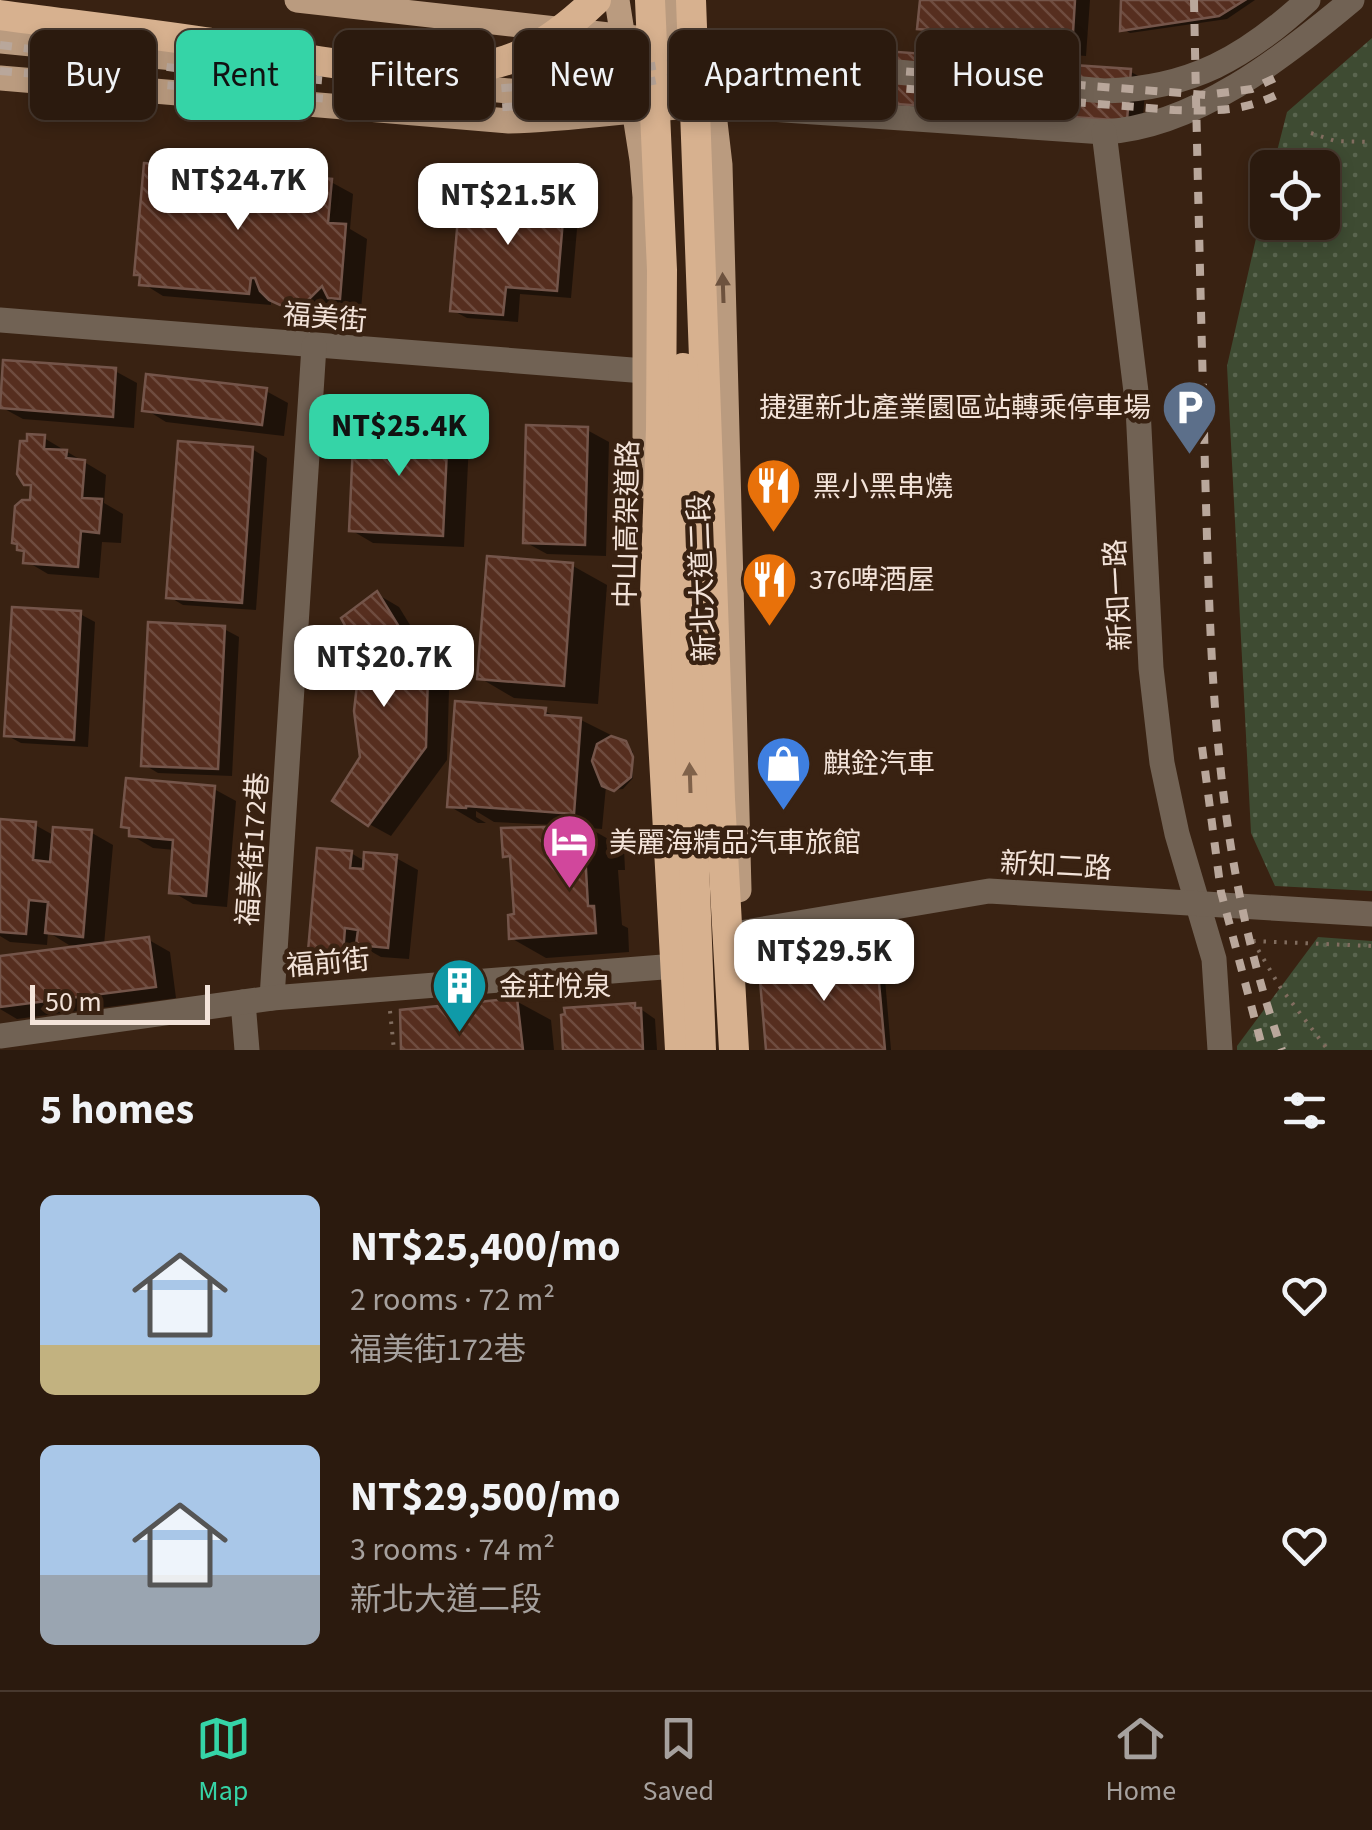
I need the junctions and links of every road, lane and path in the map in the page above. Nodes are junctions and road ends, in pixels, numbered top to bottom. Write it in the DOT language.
graph roads {
  1 [pos="296,0"];
  2 [pos="596,0"];
  3 [pos="618,0"];
  4 [pos="650,0"];
  5 [pos="671,0"];
  6 [pos="693,0"];
  7 [pos="1308,0"];
  8 [pos="1352,0"];
  9 [pos="336,2"];
  10 [pos="1280,13"];
  11 [pos="0,15"];
  12 [pos="565,30"];
  13 [pos="621,30"];
  14 [pos="671,30"];
  15 [pos="697,30"];
  16 [pos="0,41"];
  17 [pos="669,46"];
  18 [pos="896,71"];
  19 [pos="0,78"];
  20 [pos="649,81"];
  21 [pos="514,92"];
  22 [pos="896,118"];
  23 [pos="530,120"];
  24 [pos="635,120"];
  25 [pos="698,120"];
  26 [pos="704,120"];
  27 [pos="1104,132"];
  28 [pos="1310,132"];
  29 [pos="1372,142"];
  30 [pos="0,320"];
  31 [pos="314,346"];
  32 [pos="645,371"];
  33 [pos="1198,902"];
  34 [pos="1372,914"];
  35 [pos="740,933"];
  36 [pos="1372,946"];
  37 [pos="663,968"];
  38 [pos="387,986"];
  39 [pos="272,998"];
  40 [pos="242,1002"];
  41 [pos="0,1036"];
  42 [pos="247,1050"];
  43 [pos="394,1050"];
  44 [pos="668,1050"];
  45 [pos="680,1050"];
  46 [pos="701,1050"];
  47 [pos="734,1050"];
  48 [pos="745,1050"];
  49 [pos="1220,1050"];
  50 [pos="1328,1050"];
  1 -- 9 [label="main road"];
  2 -- 11 [label="highway"];
  3 -- 13 [label="main road, 新北大道二段"];
  4 -- 45 [label="highway, 中山高架道路"];
  5 -- 14 [label="main road"];
  6 -- 15 [label="main road, 新北大道二段"];
  6 -- 47 [label="highway"];
  7 -- 10 [label="street"];
  8 -- 27 [label="street"];
  9 -- 12 [label="main road"];
  10 -- 18 [label="street"];
  16 -- 21 [label="main road"];
  17 -- 20 [label="main road"];
  19 -- 23 [label="main road"];
  22 -- 27 [label="street"];
  24 -- 32 [label="main road, 新北大道二段"];
  46 -- 25 [label="highway, one-way"];
  35 -- 26 [label="main road, 新北大道二段, one-way"];
  27 -- 33 [label="street, 新知一路"];
  28 -- 29 [label="path"];
  30 -- 31 [label="street, 福美街"];
  31 -- 32 [label="street, 福美街"];
  31 -- 39 [label="street, 福美街172巷"];
  32 -- 37 [label="main road, 新北大道二段"];
  33 -- 34 [label="street, 新知二路"];
  33 -- 35 [label="street, 新知二路"];
  33 -- 49 [label="street, 新知一路"];
  35 -- 48 [label="main road, 新北大道二段"];
  36 -- 50 [label="path"];
  37 -- 38 [label="street, 福前街"];
  37 -- 44 [label="main road, 新北大道二段"];
  38 -- 39 [label="street, 福前街"];
  38 -- 43 [label="path"];
  39 -- 40 [label="street, 福前街"];
  40 -- 41 [label="street, 福前街"];
  40 -- 42 [label="street"];
}
